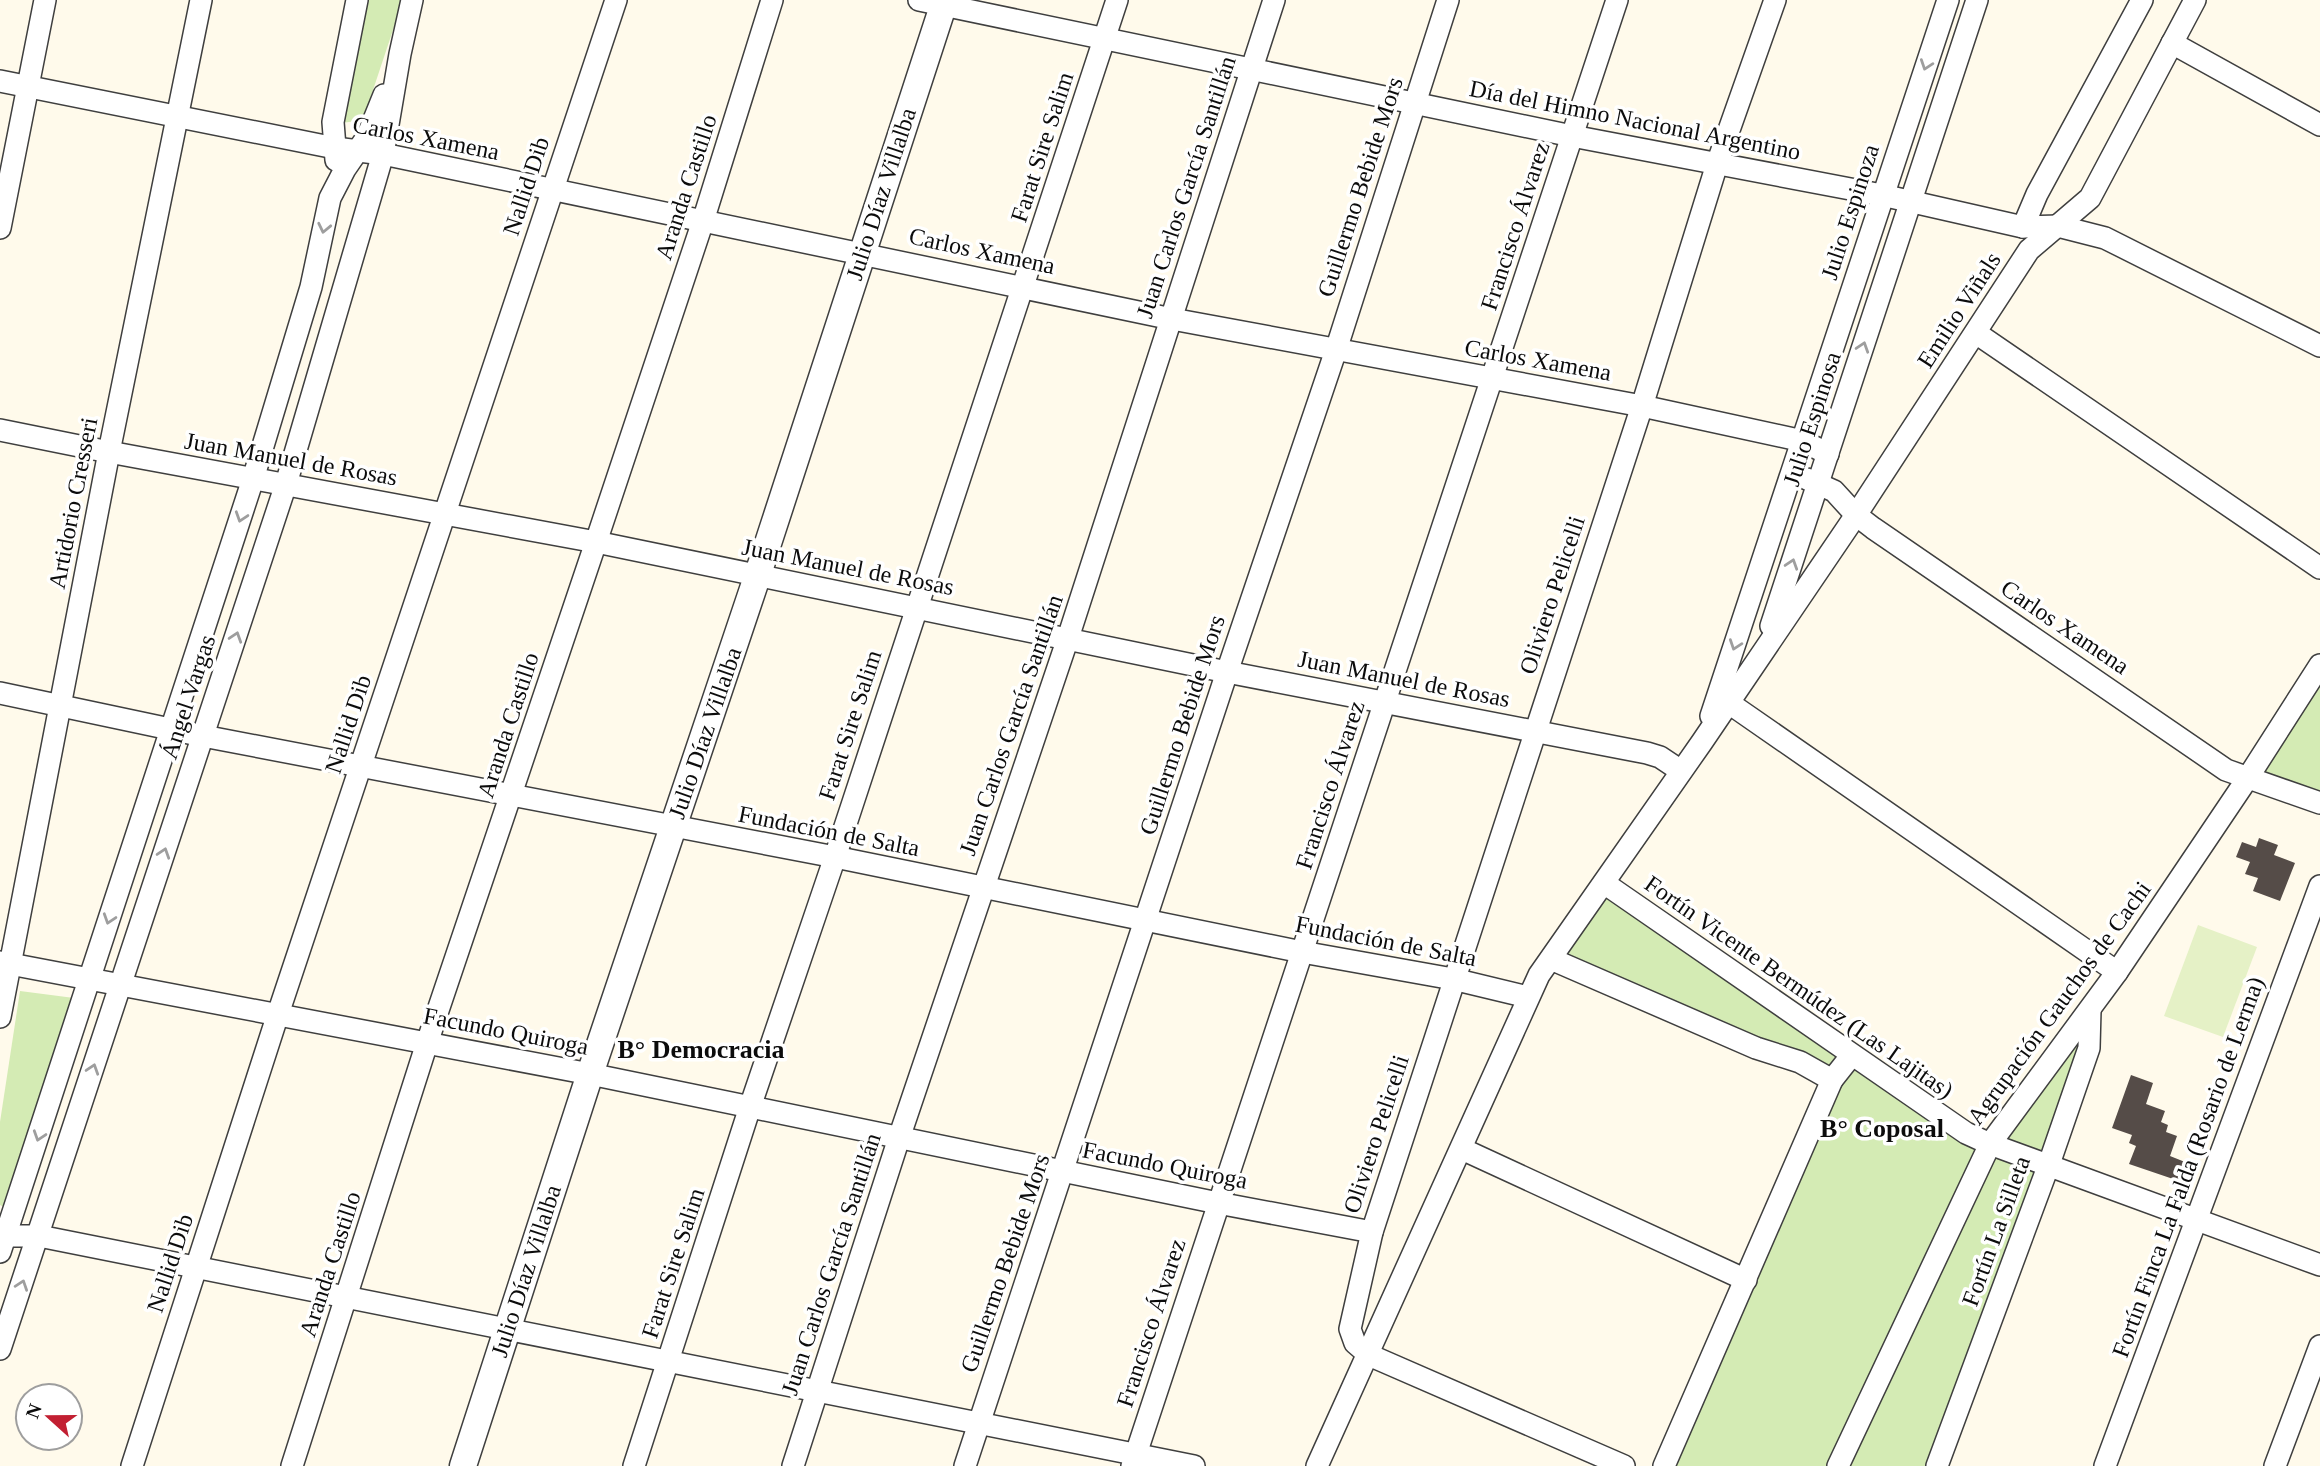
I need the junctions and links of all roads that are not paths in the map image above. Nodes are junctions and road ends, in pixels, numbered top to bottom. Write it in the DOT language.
graph roads {
  1 [pos="45,0"];
  2 [pos="201,0"];
  3 [pos="357,0"];
  4 [pos="412,0"];
  5 [pos="616,0"];
  6 [pos="772,0"];
  7 [pos="1117,0"];
  8 [pos="1274,0"];
  9 [pos="1448,0"];
  10 [pos="1617,0"];
  11 [pos="1775,0"];
  12 [pos="1948,0"];
  13 [pos="1977,0"];
  14 [pos="2142,0"];
  15 [pos="2195,0"];
  16 [pos="936,2"];
  17 [pos="1105,38"];
  18 [pos="2172,43"];
  19 [pos="400,54"];
  20 [pos="1251,69"];
  21 [pos="0,81"];
  22 [pos="27,87"];
  23 [pos="1415,103"];
  24 [pos="178,118"];
  25 [pos="2320,125"];
  26 [pos="1572,136"];
  27 [pos="335,148"];
  28 [pos="359,150"];
  29 [pos="383,154"];
  30 [pos="1717,164"];
  31 [pos="552,190"];
  32 [pos="1882,195"];
  33 [pos="330,198"];
  34 [pos="1910,202"];
  35 [pos="703,221"];
  36 [pos="2058,226"];
  37 [pos="2023,227"];
  38 [pos="0,228"];
  39 [pos="862,253"];
  40 [pos="1024,286"];
  41 [pos="1172,319"];
  42 [pos="1976,333"];
  43 [pos="2320,346"];
  44 [pos="1336,350"];
  45 [pos="1492,377"];
  46 [pos="1642,405"];
  47 [pos="0,430"];
  48 [pos="1803,441"];
  49 [pos="110,452"];
  50 [pos="1828,454"];
  51 [pos="1792,474"];
  52 [pos="253,479"];
  53 [pos="1819,483"];
  54 [pos="286,484"];
  55 [pos="444,514"];
  56 [pos="1856,515"];
  57 [pos="596,542"];
  58 [pos="2320,568"];
  59 [pos="757,577"];
  60 [pos="916,607"];
  61 [pos="1069,638"];
  62 [pos="1763,652"];
  63 [pos="2320,665"];
  64 [pos="1227,672"];
  65 [pos="0,693"];
  66 [pos="1385,703"];
  67 [pos="1729,703"];
  68 [pos="61,705"];
  69 [pos="170,729"];
  70 [pos="1536,731"];
  71 [pos="203,736"];
  72 [pos="1702,742"];
  73 [pos="362,767"];
  74 [pos="1681,771"];
  75 [pos="2247,779"];
  76 [pos="512,796"];
  77 [pos="2320,803"];
  78 [pos="673,828"];
  79 [pos="835,858"];
  80 [pos="1604,883"];
  81 [pos="2320,886"];
  82 [pos="983,889"];
  83 [pos="1146,919"];
  84 [pos="1302,952"];
  85 [pos="1551,958"];
  86 [pos="5,963"];
  87 [pos="2117,972"];
  88 [pos="90,978"];
  89 [pos="1453,979"];
  90 [pos="120,984"];
  91 [pos="1528,997"];
  92 [pos="2090,1010"];
  93 [pos="278,1014"];
  94 [pos="0,1017"];
  95 [pos="427,1043"];
  96 [pos="1852,1056"];
  97 [pos="590,1074"];
  98 [pos="1832,1080"];
  99 [pos="750,1107"];
  100 [pos="899,1138"];
  101 [pos="1990,1144"];
  102 [pos="1462,1149"];
  103 [pos="2049,1164"];
  104 [pos="1064,1171"];
  105 [pos="1218,1203"];
  106 [pos="2196,1220"];
  107 [pos="1372,1232"];
  108 [pos="39,1237"];
  109 [pos="2,1242"];
  110 [pos="2320,1265"];
  111 [pos="196,1268"];
  112 [pos="1746,1280"];
  113 [pos="348,1297"];
  114 [pos="508,1328"];
  115 [pos="2320,1346"];
  116 [pos="0,1349"];
  117 [pos="1369,1355"];
  118 [pos="669,1363"];
  119 [pos="818,1391"];
  120 [pos="978,1424"];
  121 [pos="1134,1461"];
  122 [pos="132,1466"];
  123 [pos="292,1466"];
  124 [pos="463,1466"];
  125 [pos="634,1466"];
  126 [pos="793,1466"];
  127 [pos="965,1466"];
  128 [pos="1194,1466"];
  129 [pos="1317,1466"];
  130 [pos="1624,1466"];
  131 [pos="1664,1466"];
  132 [pos="1839,1466"];
  133 [pos="1937,1466"];
  134 [pos="2105,1466"];
  135 [pos="2275,1466"];
  1 -- 22 [label="street"];
  2 -- 24 [label="street, Artidorio Cresseri"];
  3 -- 27 [label="street"];
  4 -- 19 [label="street, Ángel Vargas"];
  5 -- 31 [label="street, Nallid Dib"];
  6 -- 35 [label="street, Aranda Castillo"];
  7 -- 17 [label="street, Farat Sire Salim"];
  8 -- 20 [label="street, Juan Carlos García Santillán"];
  9 -- 23 [label="street, Guillermo Bebide Mors"];
  10 -- 26 [label="street, Francisco Álvarez"];
  11 -- 30 [label="street, Oliviero Pelicelli"];
  12 -- 32 [label="street, Julio Espinoza, one-way"];
  13 -- 34 [label="street"];
  14 -- 37 [label="street"];
  15 -- 18 [label="street, Emilio Viñals"];
  16 -- 17 [label="street, Día del Himno Nacional Argentino"];
  16 -- 39 [label="street, Julio Díaz Villalba"];
  17 -- 20 [label="street, Día del Himno Nacional Argentino"];
  17 -- 40 [label="street, Farat Sire Salim"];
  18 -- 25 [label="street"];
  18 -- 36 [label="street, Emilio Viñals"];
  19 -- 28 [label="street, Ángel Vargas"];
  19 -- 29 [label="street, Ángel Vargas"];
  20 -- 23 [label="street, Día del Himno Nacional Argentino"];
  20 -- 41 [label="street, Juan Carlos García Santillán"];
  21 -- 22 [label="street, Carlos Xamena"];
  22 -- 24 [label="street, Carlos Xamena"];
  22 -- 38 [label="street"];
  23 -- 26 [label="street, Día del Himno Nacional Argentino"];
  23 -- 44 [label="street, Guillermo Bebide Mors"];
  24 -- 27 [label="street, Carlos Xamena"];
  24 -- 49 [label="street, Artidorio Cresseri"];
  26 -- 30 [label="street, Día del Himno Nacional Argentino"];
  26 -- 45 [label="street, Francisco Álvarez"];
  27 -- 28 [label="street, Carlos Xamena"];
  27 -- 33 [label="street"];
  28 -- 29 [label="street, Carlos Xamena"];
  28 -- 33 [label="street, Ángel Vargas"];
  29 -- 31 [label="street, Carlos Xamena"];
  29 -- 54 [label="street, Ángel Vargas"];
  30 -- 32 [label="street, Día del Himno Nacional Argentino"];
  30 -- 46 [label="street, Oliviero Pelicelli"];
  31 -- 35 [label="street, Carlos Xamena"];
  31 -- 55 [label="street, Nallid Dib"];
  32 -- 34 [label="street, Día del Himno Nacional Argentino"];
  32 -- 48 [label="street, Julio Espinoza"];
  33 -- 52 [label="street, Ángel Vargas, one-way"];
  34 -- 37 [label="street, Día del Himno Nacional Argentino"];
  50 -- 34 [label="street, Julio Espinosa, one-way"];
  35 -- 39 [label="street, Carlos Xamena"];
  35 -- 57 [label="street, Aranda Castillo"];
  36 -- 37 [label="street, Día del Himno Nacional Argentino"];
  36 -- 42 [label="street, Emilio Viñals"];
  36 -- 43 [label="street, Día del Himno Nacional Argentino"];
  39 -- 40 [label="street, Carlos Xamena"];
  39 -- 59 [label="street, Julio Díaz Villalba"];
  40 -- 41 [label="street, Carlos Xamena"];
  40 -- 60 [label="street, Farat Sire Salim"];
  41 -- 44 [label="street, Carlos Xamena"];
  41 -- 61 [label="street, Juan Carlos García Santillán"];
  42 -- 56 [label="street, Emilio Viñals"];
  42 -- 58 [label="street"];
  44 -- 45 [label="street, Carlos Xamena"];
  44 -- 64 [label="street, Guillermo Bebide Mors"];
  45 -- 46 [label="street, Carlos Xamena"];
  45 -- 66 [label="street, Francisco Álvarez"];
  46 -- 48 [label="street, Carlos Xamena"];
  46 -- 70 [label="street, Oliviero Pelicelli"];
  47 -- 49 [label="street, Juan Manuel de Rosas"];
  48 -- 50 [label="street, Carlos Xamena"];
  48 -- 51 [label="street, Julio Espinosa"];
  49 -- 52 [label="street, Juan Manuel de Rosas"];
  49 -- 68 [label="street, Artidorio Cresseri"];
  50 -- 53 [label="street, Julio Espinosa"];
  51 -- 53 [label="street, Carlos Xamena"];
  51 -- 72 [label="street, Julio Espinosa, one-way"];
  52 -- 54 [label="street, Juan Manuel de Rosas"];
  52 -- 69 [label="street, Ángel Vargas, one-way"];
  53 -- 56 [label="street, Carlos Xamena"];
  62 -- 53 [label="street, Julio Espinosa, one-way"];
  54 -- 55 [label="street, Juan Manuel de Rosas"];
  71 -- 54 [label="street, Ángel Vargas, one-way"];
  55 -- 57 [label="street, Juan Manuel de Rosas"];
  55 -- 73 [label="street, Nallid Dib"];
  56 -- 62 [label="street, Emilio Viñals"];
  56 -- 75 [label="street, Carlos Xamena"];
  57 -- 59 [label="street, Juan Manuel de Rosas"];
  57 -- 76 [label="street, Aranda Castillo"];
  59 -- 60 [label="street, Juan Manuel de Rosas"];
  59 -- 78 [label="street, Julio Díaz Villalba"];
  60 -- 61 [label="street, Juan Manuel de Rosas"];
  60 -- 79 [label="street, Farat Sire Salim"];
  61 -- 64 [label="street, Juan Manuel de Rosas"];
  61 -- 82 [label="street, Juan Carlos García Santillán"];
  62 -- 67 [label="street"];
  63 -- 75 [label="street, Agrupación Gauchos de Cachi"];
  64 -- 66 [label="street, Juan Manuel de Rosas"];
  64 -- 83 [label="street, Guillermo Bebide Mors"];
  65 -- 68 [label="street, Fundación de Salta"];
  66 -- 70 [label="street, Juan Manuel de Rosas"];
  66 -- 84 [label="street, Francisco Álvarez"];
  67 -- 72 [label="street"];
  67 -- 87 [label="street"];
  68 -- 69 [label="street, Fundación de Salta"];
  68 -- 86 [label="street, Artidorio Cresseri"];
  69 -- 71 [label="street, Fundación de Salta"];
  69 -- 88 [label="street, Ángel Vargas, one-way"];
  70 -- 74 [label="street, Juan Manuel de Rosas"];
  70 -- 89 [label="street, Oliviero Pelicelli"];
  71 -- 73 [label="street, Fundación de Salta"];
  90 -- 71 [label="street, Ángel Vargas, one-way"];
  72 -- 74 [label="street"];
  73 -- 76 [label="street, Fundación de Salta"];
  73 -- 93 [label="street, Nallid Dib"];
  74 -- 80 [label="street"];
  75 -- 77 [label="street, Carlos Xamena"];
  75 -- 87 [label="street, Agrupación Gauchos de Cachi"];
  76 -- 78 [label="street, Fundación de Salta"];
  76 -- 95 [label="street, Aranda Castillo"];
  78 -- 79 [label="street, Fundación de Salta"];
  78 -- 97 [label="street, Julio Díaz Villalba"];
  79 -- 82 [label="street, Fundación de Salta"];
  79 -- 99 [label="street, Farat Sire Salim"];
  80 -- 85 [label="street"];
  80 -- 96 [label="street, Fortín Vicente Bermúdez (Las Lajitas)"];
  81 -- 106 [label="street, Fortín Finca La Falda (Rosario de Lerma)"];
  82 -- 83 [label="street, Fundación de Salta"];
  82 -- 100 [label="street, Juan Carlos García Santillán"];
  83 -- 84 [label="street, Fundación de Salta"];
  83 -- 104 [label="street, Guillermo Bebide Mors"];
  84 -- 89 [label="street, Fundación de Salta"];
  84 -- 105 [label="street, Francisco Álvarez"];
  85 -- 91 [label="street"];
  85 -- 98 [label="street"];
  86 -- 88 [label="street, Facundo Quiroga"];
  86 -- 94 [label="street, Artidorio Cresseri"];
  87 -- 92 [label="street, Agrupación Gauchos de Cachi"];
  88 -- 90 [label="street, Facundo Quiroga"];
  88 -- 109 [label="street, Ángel Vargas, one-way"];
  89 -- 91 [label="street, Fundación de Salta"];
  89 -- 107 [label="street, Oliviero Pelicelli"];
  90 -- 93 [label="street, Facundo Quiroga"];
  108 -- 90 [label="street, Ángel Vargas, one-way"];
  91 -- 102 [label="street"];
  92 -- 101 [label="street, Agrupación Gauchos de Cachi"];
  92 -- 103 [label="street, Fortín La Silleta"];
  93 -- 95 [label="street, Facundo Quiroga"];
  93 -- 111 [label="street, Nallid Dib"];
  95 -- 97 [label="street, Facundo Quiroga"];
  95 -- 113 [label="street, Aranda Castillo"];
  96 -- 98 [label="street"];
  96 -- 101 [label="street, Fortín Vicente Bermúdez (Las Lajitas)"];
  97 -- 99 [label="street, Facundo Quiroga"];
  97 -- 114 [label="street, Julio Díaz Villalba"];
  98 -- 112 [label="street"];
  99 -- 100 [label="street, Facundo Quiroga"];
  99 -- 118 [label="street, Farat Sire Salim"];
  100 -- 104 [label="street, Facundo Quiroga"];
  100 -- 119 [label="street, Juan Carlos García Santillán"];
  101 -- 103 [label="street, Fortín Vicente Bermúdez (Las Lajitas)"];
  101 -- 132 [label="street, Agrupación Gauchos de Cachi"];
  102 -- 112 [label="street"];
  102 -- 117 [label="street"];
  103 -- 106 [label="street, Fortín Vicente Bermúdez (Las Lajitas)"];
  103 -- 133 [label="street, Fortín La Silleta"];
  104 -- 105 [label="street, Facundo Quiroga"];
  104 -- 120 [label="street, Guillermo Bebide Mors"];
  105 -- 107 [label="street, Facundo Quiroga"];
  105 -- 121 [label="street, Francisco Álvarez"];
  106 -- 110 [label="street, Fortín Vicente Bermúdez (Las Lajitas)"];
  106 -- 134 [label="street, Fortín Finca La Falda (Rosario de Lerma)"];
  107 -- 117 [label="street, Oliviero Pelicelli"];
  108 -- 109 [label="street"];
  108 -- 111 [label="street"];
  116 -- 108 [label="street, Ángel Vargas, one-way"];
  111 -- 113 [label="street"];
  111 -- 122 [label="street, Nallid Dib"];
  112 -- 131 [label="street"];
  113 -- 114 [label="street"];
  113 -- 123 [label="street, Aranda Castillo"];
  114 -- 118 [label="street"];
  114 -- 124 [label="street, Julio Díaz Villalba"];
  115 -- 135 [label="street"];
  117 -- 129 [label="street"];
  117 -- 130 [label="street"];
  118 -- 119 [label="street"];
  118 -- 125 [label="street, Farat Sire Salim"];
  119 -- 120 [label="street"];
  119 -- 126 [label="street, Juan Carlos García Santillán"];
  120 -- 121 [label="street"];
  120 -- 127 [label="street, Guillermo Bebide Mors"];
  121 -- 128 [label="street"];
}
